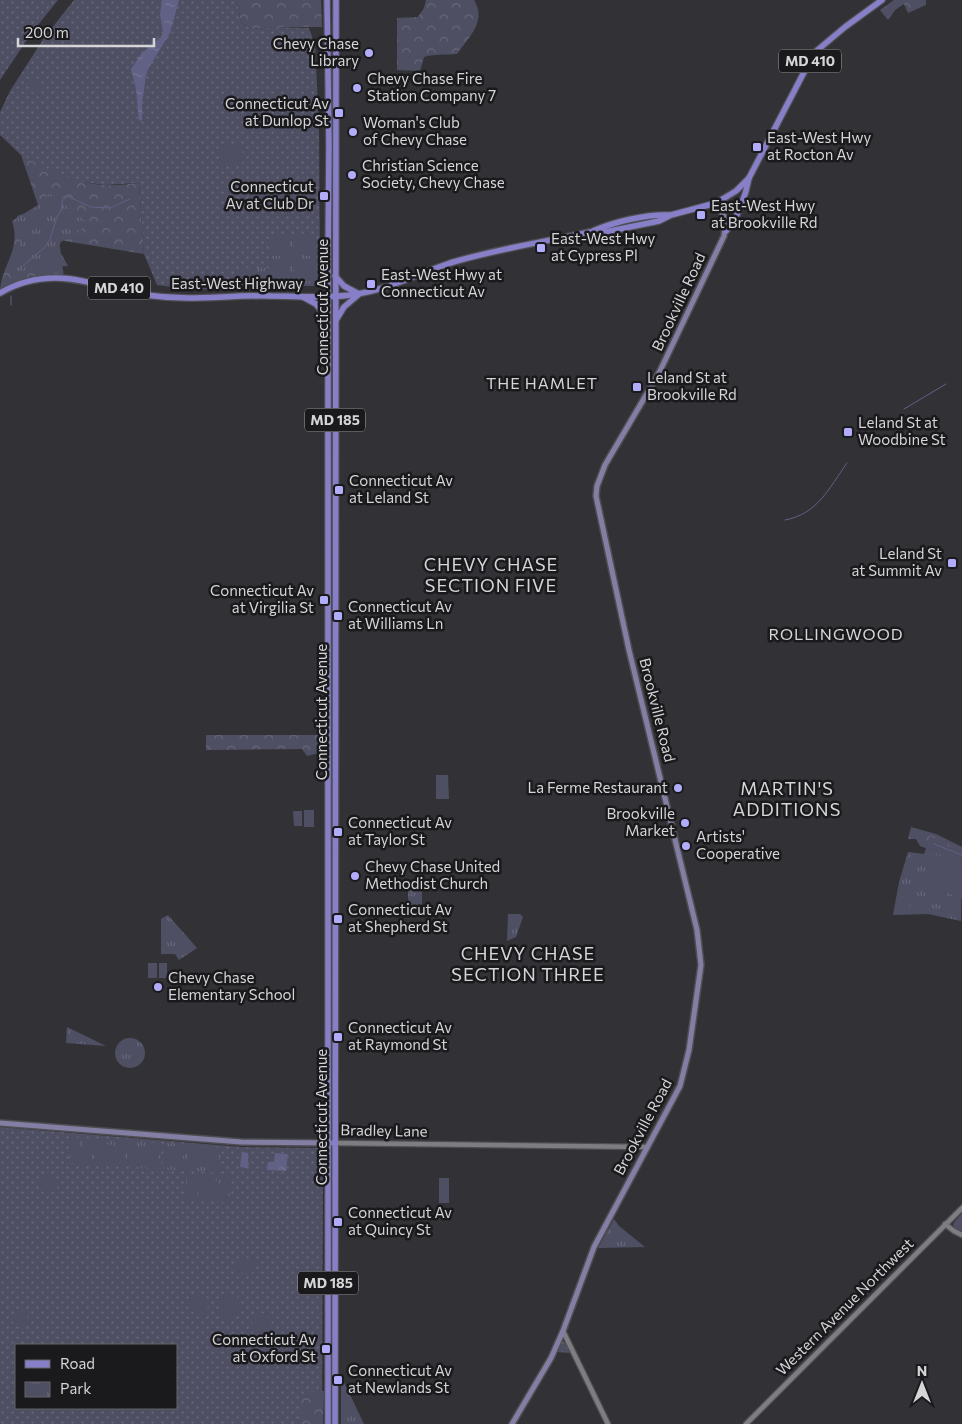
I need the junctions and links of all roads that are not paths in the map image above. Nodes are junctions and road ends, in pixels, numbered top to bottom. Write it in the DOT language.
graph roads {
  1 [pos="327,0"];
  2 [pos="336,0"];
  3 [pos="882,0"];
  4 [pos="749,178"];
  5 [pos="716,203"];
  6 [pos="726,231"];
  7 [pos="335,276"];
  8 [pos="0,293"];
  9 [pos="359,294"];
  10 [pos="302,296"];
  11 [pos="328,296"];
  12 [pos="336,297"];
  13 [pos="328,319"];
  14 [pos="336,320"];
  15 [pos="0,1123"];
  16 [pos="328,1143"];
  17 [pos="335,1143"];
  18 [pos="648,1147"];
  19 [pos="962,1208"];
  20 [pos="945,1224"];
  21 [pos="962,1235"];
  22 [pos="563,1331"];
  23 [pos="328,1424"];
  24 [pos="335,1424"];
  25 [pos="512,1424"];
  26 [pos="608,1424"];
  27 [pos="746,1424"];
  1 -- 11 [label="main road, Connecticut Avenue / MD 185"];
  2 -- 7 [label="main road, Connecticut Avenue / MD 185"];
  3 -- 4 [label="main road, East-West Highway / MD 410"];
  4 -- 5 [label="main road, East-West Highway / MD 410"];
  4 -- 6 [label="main road"];
  5 -- 6 [label="main road"];
  5 -- 9 [label="main road, East-West Highway / MD 410"];
  6 -- 18 [label="main road, Brookville Road"];
  7 -- 9 [label="main road"];
  7 -- 12 [label="main road, Connecticut Avenue / MD 185"];
  8 -- 10 [label="main road, East-West Highway / MD 410"];
  9 -- 12 [label="main road, East-West Highway / MD 410"];
  9 -- 14 [label="main road"];
  10 -- 11 [label="main road, East-West Highway / MD 410"];
  10 -- 13 [label="main road"];
  11 -- 12 [label="main road, East-West Highway / MD 410"];
  11 -- 13 [label="main road, Connecticut Avenue / MD 185"];
  12 -- 14 [label="main road, Connecticut Avenue / MD 185"];
  13 -- 16 [label="main road, Connecticut Avenue / MD 185"];
  14 -- 17 [label="main road, Connecticut Avenue / MD 185"];
  15 -- 16 [label="main road, Bradley Lane"];
  16 -- 17 [label="main road, Bradley Lane"];
  16 -- 23 [label="main road, Connecticut Avenue / MD 185"];
  17 -- 18 [label="street, Bradley Lane"];
  17 -- 24 [label="main road, Connecticut Avenue / MD 185"];
  18 -- 22 [label="main road, Brookville Road"];
  19 -- 20 [label="street, Western Avenue Northwest"];
  20 -- 21 [label="street"];
  20 -- 27 [label="street, Western Avenue Northwest"];
  22 -- 25 [label="main road, Brookville Road"];
  22 -- 26 [label="street"];
}
